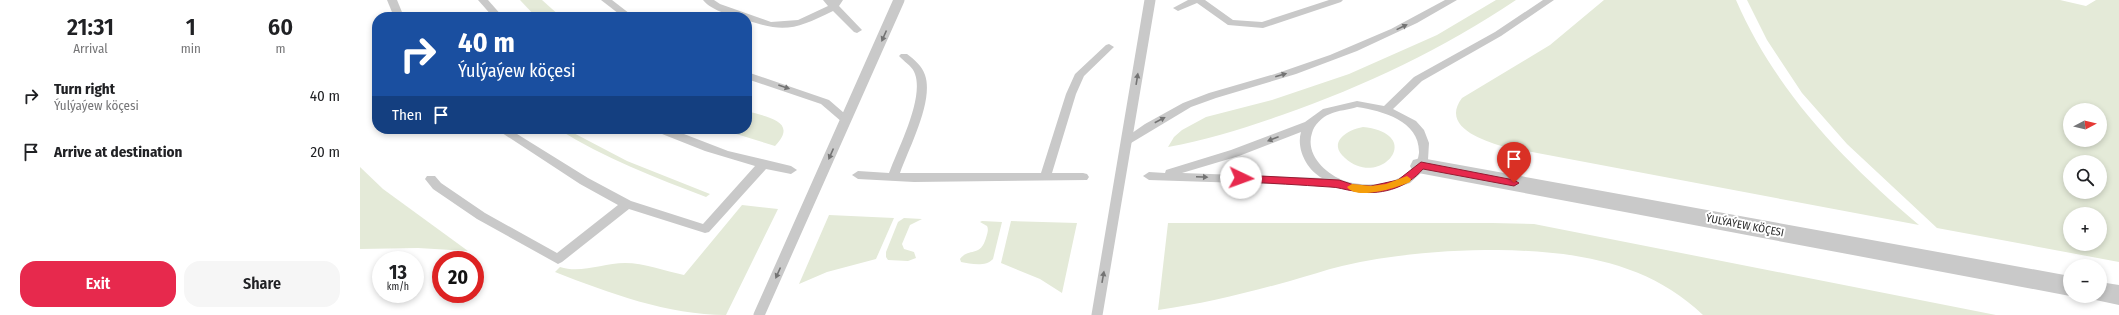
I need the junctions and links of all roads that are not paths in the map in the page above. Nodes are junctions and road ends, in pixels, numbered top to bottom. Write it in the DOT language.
graph roads {
  1 [pos="392,0"];
  2 [pos="482,0"];
  3 [pos="606,0"];
  4 [pos="708,0"];
  5 [pos="899,0"];
  6 [pos="1150,0"];
  7 [pos="1195,0"];
  8 [pos="1199,0"];
  9 [pos="1338,0"];
  10 [pos="1452,0"];
  11 [pos="1549,0"];
  12 [pos="834,2"];
  13 [pos="1178,8"];
  14 [pos="397,12"];
  15 [pos="493,12"];
  16 [pos="622,12"];
  17 [pos="734,12"];
  18 [pos="752,19"];
  19 [pos="857,30"];
  20 [pos="1109,47"];
  21 [pos="904,56"];
  22 [pos="752,77"];
  23 [pos="1386,109"];
  24 [pos="846,120"];
  25 [pos="1309,125"];
  26 [pos="509,134"];
  27 [pos="672,134"];
  28 [pos="1127,140"];
  29 [pos="763,165"];
  30 [pos="1421,166"];
  31 [pos="791,170"];
  32 [pos="858,175"];
  33 [pos="893,177"];
  34 [pos="1045,177"];
  35 [pos="1083,177"];
  36 [pos="431,179"];
  37 [pos="1339,184"];
  38 [pos="627,204"];
  39 [pos="2063,285"];
  40 [pos="2107,293"];
  41 [pos="2119,295"];
  42 [pos="759,315"];
  43 [pos="1097,315"];
  1 -- 14 [label="lane"];
  2 -- 15 [label="lane"];
  3 -- 16 [label="lane"];
  4 -- 17 [label="lane"];
  5 -- 24 [label="lane, one-way, bridge"];
  28 -- 6 [label="lane, one-way, bridge"];
  7 -- 13 [label="lane"];
  8 -- 9 [label="lane"];
  28 -- 10 [label="lane, one-way"];
  11 -- 23 [label="lane"];
  12 -- 18 [label="lane"];
  12 -- 19 [label="lane"];
  20 -- 34 [label="lane"];
  21 -- 33 [label="lane"];
  22 -- 24 [label="lane, one-way"];
  23 -- 25 [label="lane"];
  23 -- 30 [label="lane"];
  24 -- 42 [label="lane, one-way, bridge"];
  25 -- 37 [label="lane"];
  25 -- 37 [label="lane, one-way"];
  26 -- 38 [label="lane"];
  27 -- 29 [label="lane"];
  43 -- 28 [label="lane, one-way, bridge"];
  29 -- 31 [label="lane"];
  29 -- 38 [label="lane"];
  30 -- 37 [label="lane"];
  30 -- 39 [label="street, ÝULÝAÝEW KÖÇESI"];
  32 -- 33 [label="lane"];
  33 -- 34 [label="lane"];
  34 -- 35 [label="lane"];
  36 -- 38 [label="lane"];
  40 -- 41 [label="street"];
}
